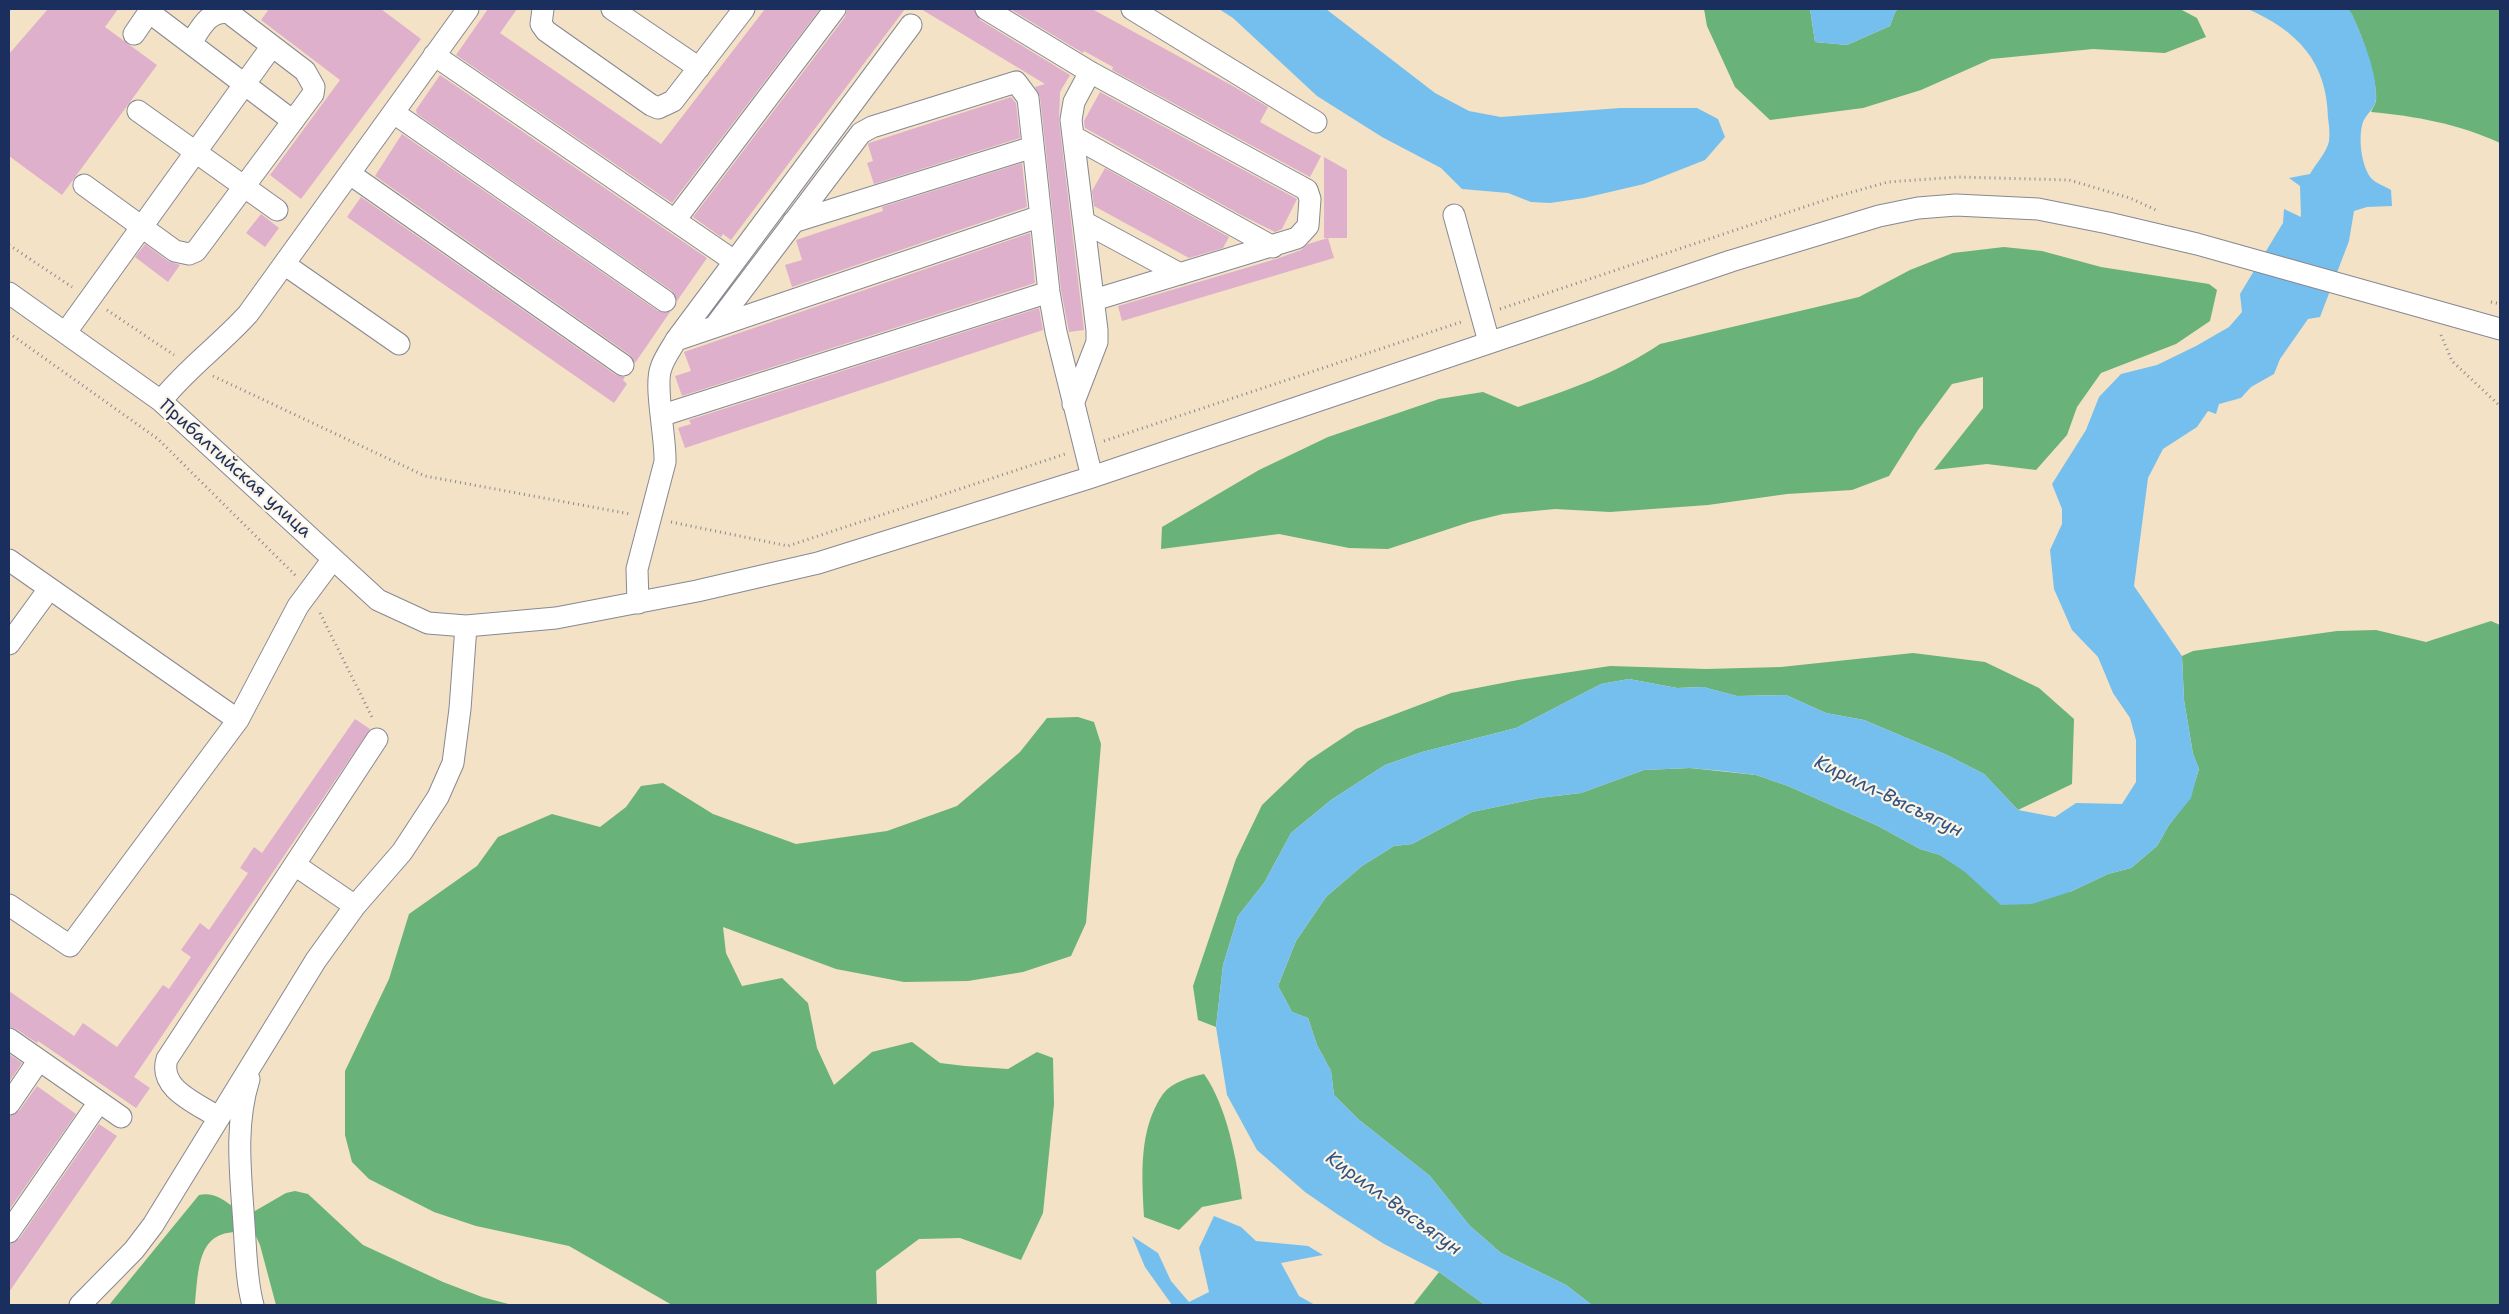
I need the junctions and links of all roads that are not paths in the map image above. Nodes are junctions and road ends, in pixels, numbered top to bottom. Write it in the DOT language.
graph roads {
  1 [pos="468,9"];
  2 [pos="543,9"];
  3 [pos="612,9"];
  4 [pos="744,9"];
  5 [pos="835,9"];
  6 [pos="986,9"];
  7 [pos="1132,9"];
  8 [pos="150,10"];
  9 [pos="911,25"];
  10 [pos="134,34"];
  11 [pos="191,43"];
  12 [pos="272,46"];
  13 [pos="434,55"];
  14 [pos="699,68"];
  15 [pos="1090,72"];
  16 [pos="244,84"];
  17 [pos="138,111"];
  18 [pos="394,112"];
  19 [pos="293,121"];
  20 [pos="1316,122"];
  21 [pos="1074,137"];
  22 [pos="1034,147"];
  23 [pos="195,151"];
  24 [pos="350,174"];
  25 [pos="84,185"];
  26 [pos="244,186"];
  27 [pos="277,210"];
  28 [pos="1454,215"];
  29 [pos="1042,216"];
  30 [pos="674,220"];
  31 [pos="793,222"];
  32 [pos="1084,222"];
  33 [pos="141,227"];
  34 [pos="1273,247"];
  35 [pos="734,261"];
  36 [pos="284,264"];
  37 [pos="1180,274"];
  38 [pos="1049,292"];
  39 [pos="9,293"];
  40 [pos="1094,300"];
  41 [pos="665,301"];
  42 [pos="715,326"];
  43 [pos="2500,329"];
  44 [pos="66,332"];
  45 [pos="676,340"];
  46 [pos="1489,342"];
  47 [pos="399,344"];
  48 [pos="623,365"];
  49 [pos="160,401"];
  50 [pos="1073,404"];
  51 [pos="663,415"];
  52 [pos="1092,476"];
  53 [pos="332,559"];
  54 [pos="9,560"];
  55 [pos="49,589"];
  56 [pos="638,603"];
  57 [pos="466,626"];
  58 [pos="9,644"];
  59 [pos="238,720"];
  60 [pos="377,739"];
  61 [pos="294,865"];
  62 [pos="9,905"];
  63 [pos="355,906"];
  64 [pos="9,1039"];
  65 [pos="39,1060"];
  66 [pos="255,1060"];
  67 [pos="99,1102"];
  68 [pos="9,1104"];
  69 [pos="121,1117"];
  70 [pos="218,1118"];
  71 [pos="9,1232"];
  72 [pos="80,1305"];
  73 [pos="254,1305"];
  1 -- 13 [label="street"];
  2 -- 14 [label="street"];
  3 -- 14 [label="street"];
  4 -- 14 [label="street"];
  5 -- 30 [label="street"];
  6 -- 15 [label="street"];
  7 -- 20 [label="street"];
  8 -- 10 [label="street"];
  8 -- 11 [label="street"];
  9 -- 35 [label="street"];
  11 -- 12 [label="street"];
  11 -- 16 [label="street"];
  12 -- 16 [label="street"];
  12 -- 19 [label="street"];
  13 -- 18 [label="street"];
  13 -- 30 [label="street"];
  15 -- 21 [label="street"];
  15 -- 34 [label="street"];
  16 -- 19 [label="street"];
  16 -- 23 [label="street"];
  17 -- 23 [label="street"];
  18 -- 24 [label="street"];
  18 -- 41 [label="street"];
  19 -- 26 [label="street"];
  21 -- 32 [label="street"];
  21 -- 34 [label="street"];
  22 -- 29 [label="street"];
  22 -- 31 [label="street"];
  22 -- 31 [label="street"];
  23 -- 26 [label="street"];
  23 -- 33 [label="street"];
  24 -- 36 [label="street"];
  24 -- 48 [label="street"];
  25 -- 33 [label="street"];
  26 -- 27 [label="street"];
  26 -- 33 [label="street"];
  28 -- 46 [label="street"];
  29 -- 38 [label="street"];
  29 -- 42 [label="street"];
  30 -- 35 [label="street"];
  31 -- 42 [label="street"];
  32 -- 37 [label="street"];
  32 -- 40 [label="street"];
  33 -- 44 [label="street"];
  34 -- 37 [label="street"];
  35 -- 45 [label="street"];
  36 -- 47 [label="street"];
  36 -- 49 [label="street"];
  37 -- 40 [label="street"];
  38 -- 50 [label="street"];
  38 -- 51 [label="street"];
  39 -- 44 [label="street, Прибалтийская улица"];
  40 -- 50 [label="street"];
  42 -- 45 [label="street"];
  43 -- 46 [label="street, Прибалтийская улица"];
  44 -- 49 [label="street, Прибалтийская улица"];
  45 -- 51 [label="street"];
  46 -- 52 [label="street, Прибалтийская улица"];
  49 -- 53 [label="street, Прибалтийская улица"];
  50 -- 52 [label="street"];
  51 -- 56 [label="street"];
  52 -- 56 [label="street, Прибалтийская улица"];
  53 -- 57 [label="street, Прибалтийская улица"];
  53 -- 59 [label="street"];
  54 -- 55 [label="street"];
  55 -- 58 [label="street"];
  55 -- 59 [label="street"];
  56 -- 57 [label="street, Прибалтийская улица"];
  57 -- 63 [label="street"];
  59 -- 62 [label="street"];
  60 -- 61 [label="street"];
  61 -- 63 [label="street"];
  61 -- 70 [label="street"];
  63 -- 66 [label="street"];
  64 -- 65 [label="street"];
  65 -- 67 [label="street"];
  65 -- 68 [label="street"];
  66 -- 70 [label="street"];
  66 -- 73 [label="street"];
  67 -- 69 [label="street"];
  67 -- 71 [label="street"];
  70 -- 72 [label="street"];
}
